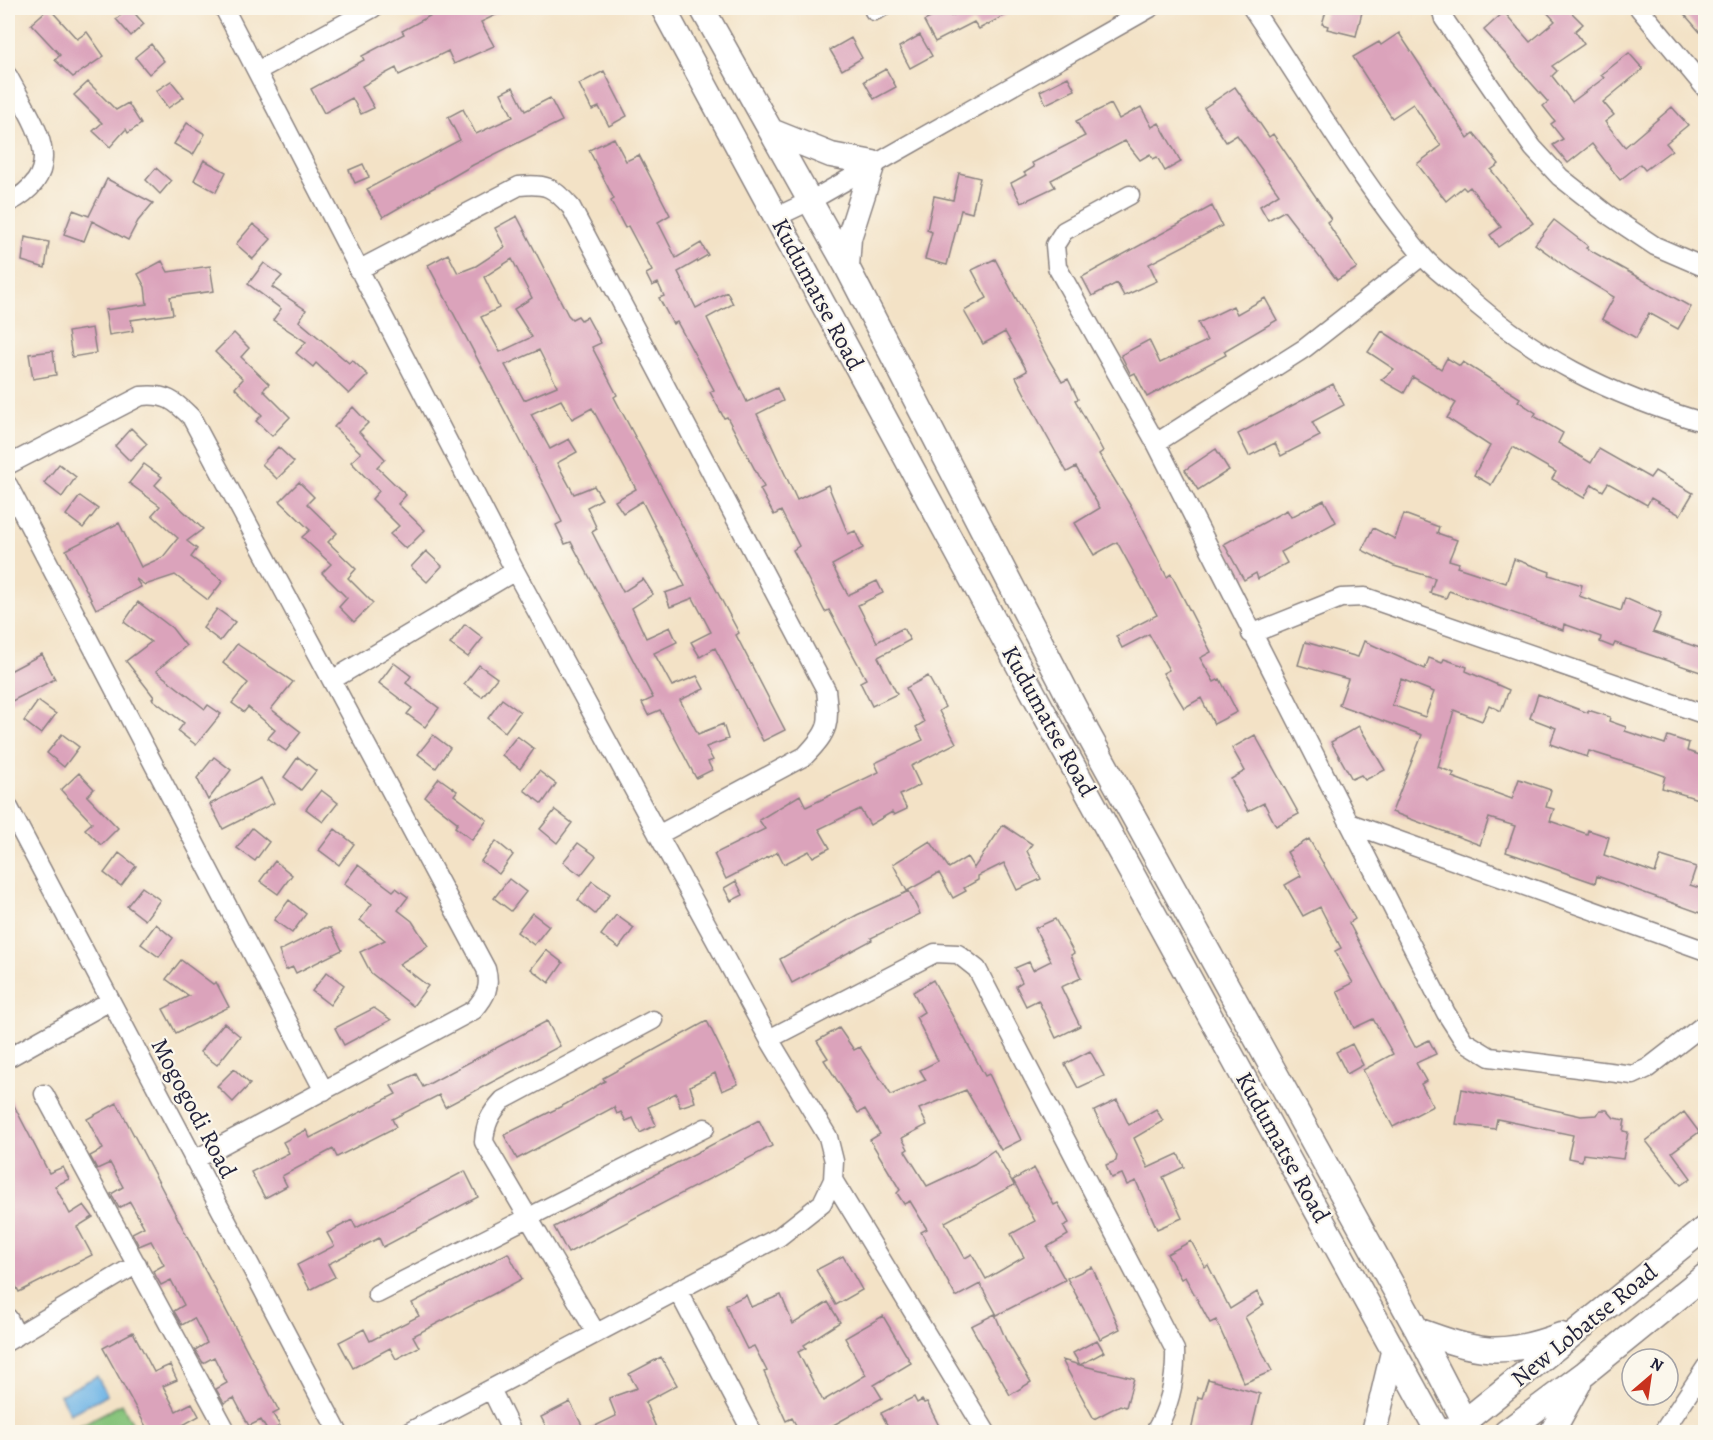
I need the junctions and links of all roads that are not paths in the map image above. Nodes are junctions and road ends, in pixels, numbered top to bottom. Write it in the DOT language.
graph roads {
  1 [pos="224,8"];
  2 [pos="373,8"];
  3 [pos="663,8"];
  4 [pos="702,8"];
  5 [pos="1252,8"];
  6 [pos="1441,8"];
  7 [pos="1639,8"];
  8 [pos="1141,10"];
  9 [pos="257,70"];
  10 [pos="8,76"];
  11 [pos="1706,90"];
  12 [pos="771,131"];
  13 [pos="873,164"];
  14 [pos="1130,195"];
  15 [pos="810,201"];
  16 [pos="8,202"];
  17 [pos="776,217"];
  18 [pos="1422,256"];
  19 [pos="847,267"];
  20 [pos="1706,268"];
  21 [pos="358,270"];
  22 [pos="1706,423"];
  23 [pos="1156,442"];
  24 [pos="8,465"];
  25 [pos="8,485"];
  26 [pos="515,571"];
  27 [pos="1251,634"];
  28 [pos="332,680"];
  29 [pos="1706,715"];
  30 [pos="8,806"];
  31 [pos="1352,824"];
  32 [pos="658,835"];
  33 [pos="1706,951"];
  34 [pos="110,1001"];
  35 [pos="653,1020"];
  36 [pos="1706,1023"];
  37 [pos="769,1039"];
  38 [pos="8,1058"];
  39 [pos="324,1091"];
  40 [pos="44,1094"];
  41 [pos="705,1128"];
  42 [pos="194,1160"];
  43 [pos="833,1180"];
  44 [pos="528,1218"];
  45 [pos="1706,1227"];
  46 [pos="137,1264"];
  47 [pos="1706,1275"];
  48 [pos="678,1291"];
  49 [pos="377,1294"];
  50 [pos="8,1318"];
  51 [pos="1579,1328"];
  52 [pos="1417,1330"];
  53 [pos="596,1333"];
  54 [pos="12,1338"];
  55 [pos="1393,1352"];
  56 [pos="1706,1367"];
  57 [pos="1585,1373"];
  58 [pos="491,1389"];
  59 [pos="1460,1429"];
  60 [pos="227,1432"];
  61 [pos="338,1432"];
  62 [pos="409,1432"];
  63 [pos="512,1432"];
  64 [pos="752,1432"];
  65 [pos="986,1432"];
  66 [pos="1155,1432"];
  67 [pos="1374,1432"];
  68 [pos="1438,1432"];
  69 [pos="1506,1432"];
  70 [pos="1552,1432"];
  71 [pos="1663,1432"];
  1 -- 9 [label="street"];
  2 -- 9 [label="street"];
  3 -- 17 [label="main road, Kudumatse Road"];
  4 -- 12 [label="main road, Kudumatse Road"];
  5 -- 18 [label="street"];
  6 -- 20 [label="street"];
  7 -- 11 [label="street"];
  8 -- 13 [label="street"];
  9 -- 21 [label="street"];
  10 -- 16 [label="street"];
  12 -- 13 [label="main road"];
  12 -- 15 [label="main road, Kudumatse Road"];
  13 -- 15 [label="street"];
  13 -- 19 [label="main road"];
  14 -- 23 [label="street"];
  15 -- 17 [label="street"];
  15 -- 19 [label="main road, Kudumatse Road"];
  17 -- 55 [label="main road, Kudumatse Road"];
  18 -- 22 [label="street"];
  18 -- 23 [label="street"];
  19 -- 52 [label="main road, Kudumatse Road"];
  21 -- 26 [label="street"];
  21 -- 32 [label="street"];
  23 -- 27 [label="street"];
  24 -- 28 [label="street"];
  25 -- 39 [label="street"];
  26 -- 28 [label="street"];
  26 -- 32 [label="street"];
  27 -- 29 [label="street"];
  27 -- 31 [label="street"];
  28 -- 39 [label="street"];
  30 -- 34 [label="street, Mogogodi Road"];
  31 -- 33 [label="street"];
  31 -- 36 [label="street"];
  32 -- 37 [label="street"];
  34 -- 38 [label="street"];
  34 -- 42 [label="street, Mogogodi Road"];
  35 -- 44 [label="street"];
  37 -- 43 [label="street"];
  37 -- 66 [label="street"];
  39 -- 42 [label="street"];
  40 -- 46 [label="street"];
  41 -- 44 [label="street"];
  42 -- 61 [label="street, Mogogodi Road"];
  43 -- 48 [label="street"];
  43 -- 65 [label="street"];
  44 -- 49 [label="street"];
  44 -- 53 [label="street"];
  45 -- 51 [label="main road, New Lobatse Road"];
  46 -- 54 [label="street"];
  46 -- 60 [label="street"];
  47 -- 57 [label="main road"];
  48 -- 53 [label="street"];
  48 -- 64 [label="street"];
  50 -- 54 [label="street"];
  51 -- 52 [label="main road"];
  51 -- 59 [label="main road, New Lobatse Road"];
  52 -- 59 [label="main road, Kudumatse Road"];
  53 -- 58 [label="street"];
  55 -- 67 [label="main road"];
  55 -- 68 [label="main road, Kudumatse Road"];
  56 -- 71 [label="street"];
  57 -- 69 [label="main road"];
  57 -- 70 [label="main road"];
  58 -- 62 [label="street"];
  58 -- 63 [label="street"];
}
